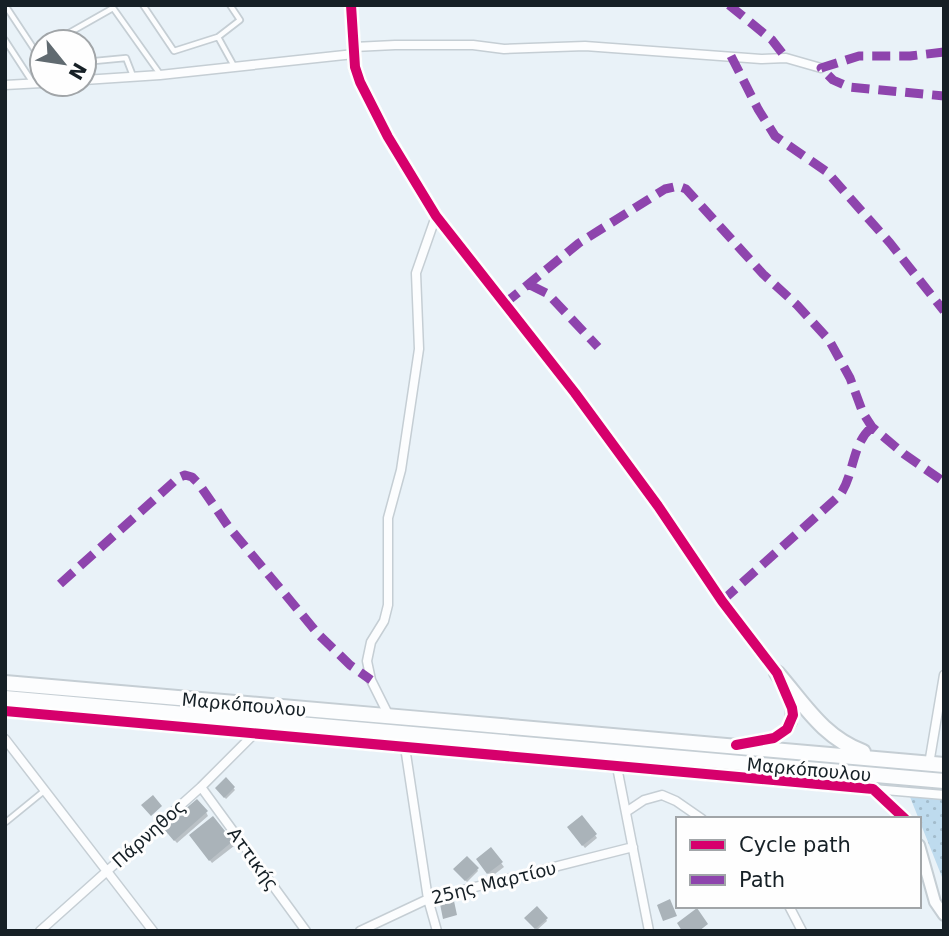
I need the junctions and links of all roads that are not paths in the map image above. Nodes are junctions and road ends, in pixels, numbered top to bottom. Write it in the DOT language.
graph roads {
  1 [pos="5,5"];
  2 [pos="143,5"];
  3 [pos="230,5"];
  4 [pos="351,5"];
  5 [pos="112,7"];
  6 [pos="77,28"];
  7 [pos="218,37"];
  8 [pos="5,40"];
  9 [pos="28,40"];
  10 [pos="8,49"];
  11 [pos="354,51"];
  12 [pos="98,61"];
  13 [pos="234,67"];
  14 [pos="821,68"];
  15 [pos="28,72"];
  16 [pos="160,75"];
  17 [pos="134,77"];
  18 [pos="98,79"];
  19 [pos="28,84"];
  20 [pos="5,85"];
  21 [pos="436,216"];
  22 [pos="777,673"];
  23 [pos="944,675"];
  24 [pos="5,683"];
  25 [pos="5,698"];
  26 [pos="5,711"];
  27 [pos="390,718"];
  28 [pos="255,733"];
  29 [pos="6,744"];
  30 [pos="736,745"];
  31 [pos="405,747"];
  32 [pos="878,757"];
  33 [pos="937,764"];
  34 [pos="617,767"];
  35 [pos="944,781"];
  36 [pos="201,787"];
  37 [pos="873,789"];
  38 [pos="44,791"];
  39 [pos="944,795"];
  40 [pos="626,812"];
  41 [pos="699,817"];
  42 [pos="903,817"];
  43 [pos="6,822"];
  44 [pos="633,847"];
  45 [pos="921,852"];
  46 [pos="107,872"];
  47 [pos="428,899"];
  48 [pos="790,908"];
  49 [pos="944,915"];
  50 [pos="40,931"];
  51 [pos="153,931"];
  52 [pos="306,931"];
  53 [pos="360,931"];
  54 [pos="436,931"];
  55 [pos="649,931"];
  56 [pos="802,931"];
  1 -- 9 [label="lane"];
  2 -- 7 [label="lane"];
  3 -- 7 [label="lane"];
  4 -- 11 [label="street"];
  5 -- 6 [label="lane"];
  5 -- 16 [label="lane"];
  7 -- 13 [label="lane"];
  8 -- 10 [label="lane"];
  10 -- 15 [label="lane"];
  11 -- 13 [label="street"];
  11 -- 14 [label="street"];
  11 -- 21 [label="street"];
  12 -- 17 [label="lane"];
  13 -- 16 [label="street"];
  16 -- 17 [label="street"];
  17 -- 18 [label="street"];
  19 -- 20 [label="street"];
  21 -- 22 [label="street"];
  21 -- 27 [label="street"];
  22 -- 30 [label="street"];
  22 -- 32 [label="highway"];
  23 -- 33 [label="street"];
  24 -- 27 [label="highway, Μαρκόπουλου"];
  25 -- 35 [label="highway, Μαρκόπουλου"];
  26 -- 28 [label="street"];
  27 -- 30 [label="highway, Μαρκόπουλου"];
  28 -- 31 [label="street"];
  28 -- 36 [label="street, Πάρνηθος"];
  29 -- 38 [label="street"];
  30 -- 32 [label="highway, Μαρκόπουλου"];
  31 -- 34 [label="street"];
  31 -- 47 [label="street"];
  32 -- 33 [label="highway, Μαρκόπουλου"];
  34 -- 37 [label="street"];
  34 -- 40 [label="street"];
  36 -- 46 [label="street, Πάρνηθος"];
  36 -- 52 [label="street, Αττικής"];
  37 -- 39 [label="street"];
  37 -- 42 [label="street"];
  38 -- 43 [label="lane"];
  38 -- 46 [label="street"];
  40 -- 41 [label="street"];
  40 -- 44 [label="street"];
  44 -- 47 [label="street, 25ης Μαρτίου"];
  44 -- 55 [label="street"];
  45 -- 49 [label="street"];
  46 -- 50 [label="street, Πάρνηθος"];
  46 -- 51 [label="street"];
  47 -- 53 [label="street, 25ης Μαρτίου"];
  47 -- 54 [label="street"];
  48 -- 56 [label="street"];
}
